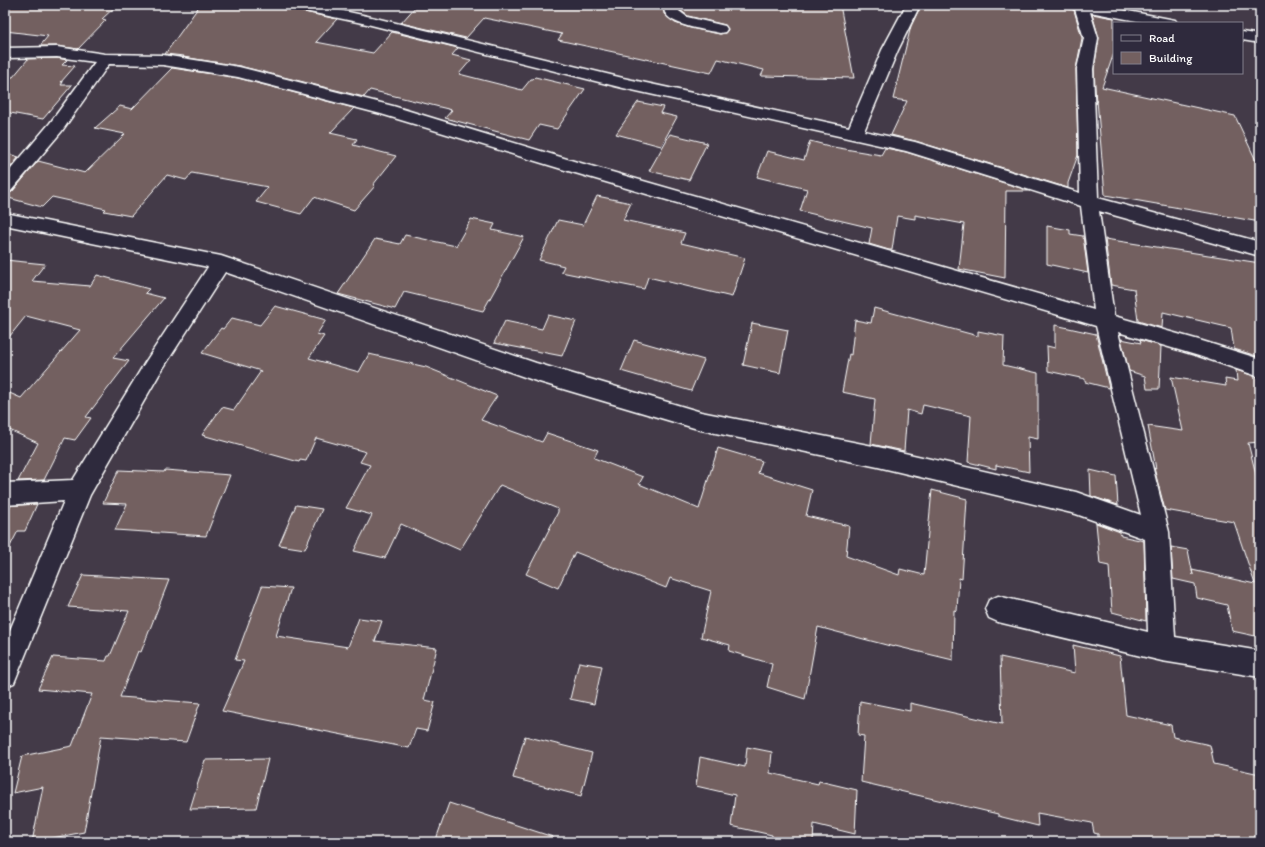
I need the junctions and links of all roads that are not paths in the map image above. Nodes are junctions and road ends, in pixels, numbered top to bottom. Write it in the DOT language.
graph roads {
  1 [pos="295,5"];
  2 [pos="671,5"];
  3 [pos="913,5"];
  4 [pos="1078,6"];
  5 [pos="1165,22"];
  6 [pos="720,29"];
  7 [pos="1243,36"];
  8 [pos="1260,39"];
  9 [pos="5,53"];
  10 [pos="105,59"];
  11 [pos="855,133"];
  12 [pos="5,187"];
  13 [pos="1089,202"];
  14 [pos="5,219"];
  15 [pos="1260,249"];
  16 [pos="221,263"];
  17 [pos="1104,321"];
  18 [pos="1260,368"];
  19 [pos="80,490"];
  20 [pos="5,494"];
  21 [pos="1157,532"];
  22 [pos="998,609"];
  23 [pos="1162,648"];
  24 [pos="1260,664"];
  25 [pos="5,674"];
  1 -- 11 [label="street"];
  2 -- 6 [label="street"];
  3 -- 11 [label="street"];
  4 -- 5 [label="street"];
  4 -- 13 [label="street"];
  7 -- 8 [label="street"];
  9 -- 10 [label="street"];
  10 -- 12 [label="street"];
  10 -- 17 [label="street"];
  11 -- 13 [label="street"];
  13 -- 15 [label="street"];
  13 -- 17 [label="street"];
  14 -- 16 [label="street"];
  16 -- 19 [label="street"];
  16 -- 21 [label="street"];
  17 -- 18 [label="street"];
  17 -- 21 [label="street"];
  19 -- 20 [label="street"];
  19 -- 25 [label="street"];
  21 -- 23 [label="street"];
  22 -- 23 [label="street"];
  23 -- 24 [label="street"];
}
